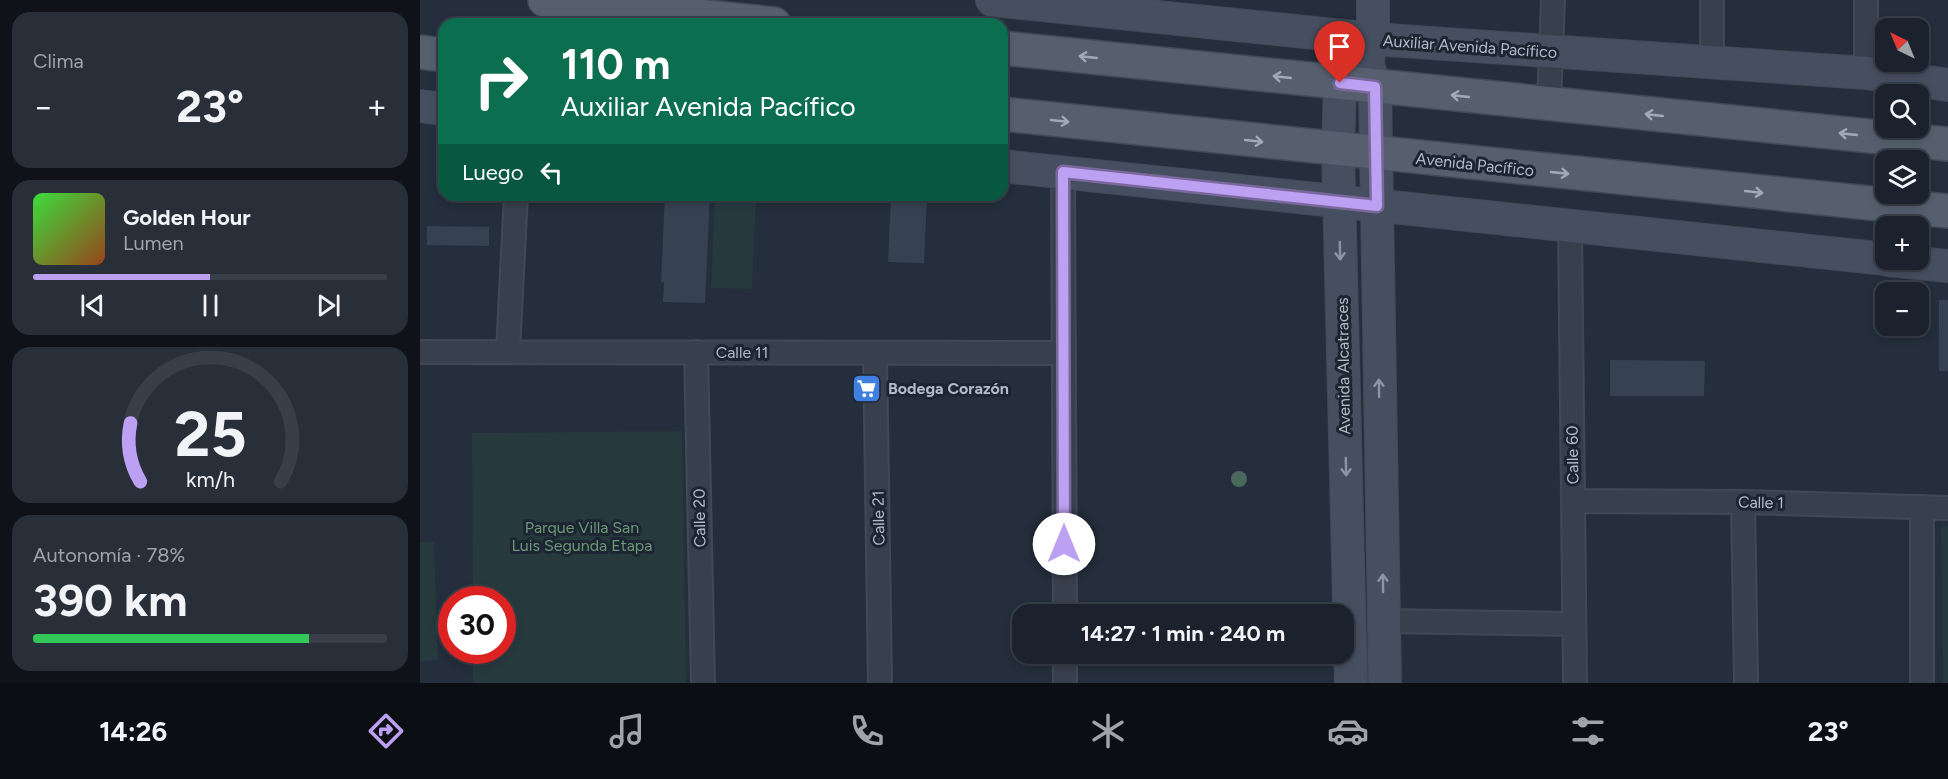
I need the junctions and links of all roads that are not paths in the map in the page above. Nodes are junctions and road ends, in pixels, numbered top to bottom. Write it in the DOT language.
graph roads {
  1 [pos="545,0"];
  2 [pos="992,0"];
  3 [pos="1373,0"];
  4 [pos="1553,0"];
  5 [pos="1712,0"];
  6 [pos="1866,0"];
  7 [pos="717,18"];
  8 [pos="1008,49"];
  9 [pos="420,52"];
  10 [pos="1553,52"];
  11 [pos="438,54"];
  12 [pos="1372,63"];
  13 [pos="1712,63"];
  14 [pos="1866,73"];
  15 [pos="1340,83"];
  16 [pos="1948,85"];
  17 [pos="1549,104"];
  18 [pos="420,106"];
  19 [pos="438,108"];
  20 [pos="1008,115"];
  21 [pos="1948,144"];
  22 [pos="1338,150"];
  23 [pos="1376,155"];
  24 [pos="1008,167"];
  25 [pos="1063,172"];
  26 [pos="516,201"];
  27 [pos="1339,201"];
  28 [pos="1377,206"];
  29 [pos="1948,211"];
  30 [pos="1570,227"];
  31 [pos="1875,258"];
  32 [pos="1929,264"];
  33 [pos="1948,266"];
  34 [pos="508,351"];
  35 [pos="420,352"];
  36 [pos="696,352"];
  37 [pos="875,353"];
  38 [pos="1064,353"];
  39 [pos="1573,501"];
  40 [pos="1743,502"];
  41 [pos="1922,507"];
  42 [pos="1948,508"];
  43 [pos="1065,604"];
  44 [pos="1347,604"];
  45 [pos="1383,621"];
  46 [pos="1574,624"];
  47 [pos="1065,664"];
  48 [pos="1350,664"];
  49 [pos="703,683"];
  50 [pos="880,683"];
  51 [pos="1065,683"];
  52 [pos="1351,683"];
  53 [pos="1385,683"];
  54 [pos="1575,683"];
  55 [pos="1746,683"];
  56 [pos="1922,683"];
  1 -- 7 [label="main road"];
  2 -- 12 [label="main road, Auxiliar Avenida Pacífico"];
  3 -- 12 [label="main road"];
  4 -- 10 [label="street"];
  5 -- 13 [label="street"];
  6 -- 14 [label="street"];
  15 -- 8 [label="main road, one-way"];
  9 -- 11 [label="main road"];
  10 -- 12 [label="main road, Auxiliar Avenida Pacífico"];
  10 -- 13 [label="main road, Auxiliar Avenida Pacífico"];
  10 -- 17 [label="street"];
  12 -- 15 [label="main road"];
  17 -- 12 [label="main road, one-way"];
  12 -- 23 [label="main road"];
  13 -- 14 [label="main road, Auxiliar Avenida Pacífico"];
  14 -- 16 [label="main road, Auxiliar Avenida Pacífico"];
  15 -- 22 [label="main road, Avenida Alcatraces"];
  21 -- 17 [label="main road, one-way"];
  18 -- 19 [label="main road"];
  20 -- 22 [label="main road, Avenida Pacífico, one-way"];
  22 -- 23 [label="main road, Avenida Pacífico"];
  22 -- 27 [label="main road, Avenida Alcatraces"];
  23 -- 28 [label="main road"];
  23 -- 29 [label="main road, Avenida Pacífico, one-way"];
  24 -- 25 [label="main road"];
  25 -- 27 [label="main road"];
  25 -- 38 [label="street"];
  26 -- 34 [label="street"];
  27 -- 28 [label="main road"];
  27 -- 44 [label="main road, Avenida Alcatraces, one-way"];
  28 -- 30 [label="main road"];
  45 -- 28 [label="main road, one-way"];
  30 -- 31 [label="main road"];
  30 -- 39 [label="street, Calle 60"];
  32 -- 33 [label="main road"];
  34 -- 35 [label="street, Calle 11"];
  34 -- 36 [label="street, Calle 11"];
  36 -- 37 [label="street, Calle 11"];
  36 -- 49 [label="street, Calle 20"];
  37 -- 38 [label="street, Calle 11"];
  37 -- 50 [label="street, Calle 21"];
  38 -- 43 [label="street"];
  39 -- 40 [label="street, Calle 1"];
  39 -- 46 [label="street, Calle 60"];
  40 -- 41 [label="street, Calle 1"];
  40 -- 55 [label="street"];
  41 -- 42 [label="street, Calle 1"];
  41 -- 56 [label="street"];
  45 -- 46 [label="street"];
  45 -- 53 [label="main road"];
  46 -- 54 [label="street, Calle 60"];
  47 -- 51 [label="street"];
  48 -- 52 [label="main road, Avenida Alcatraces"];
}
